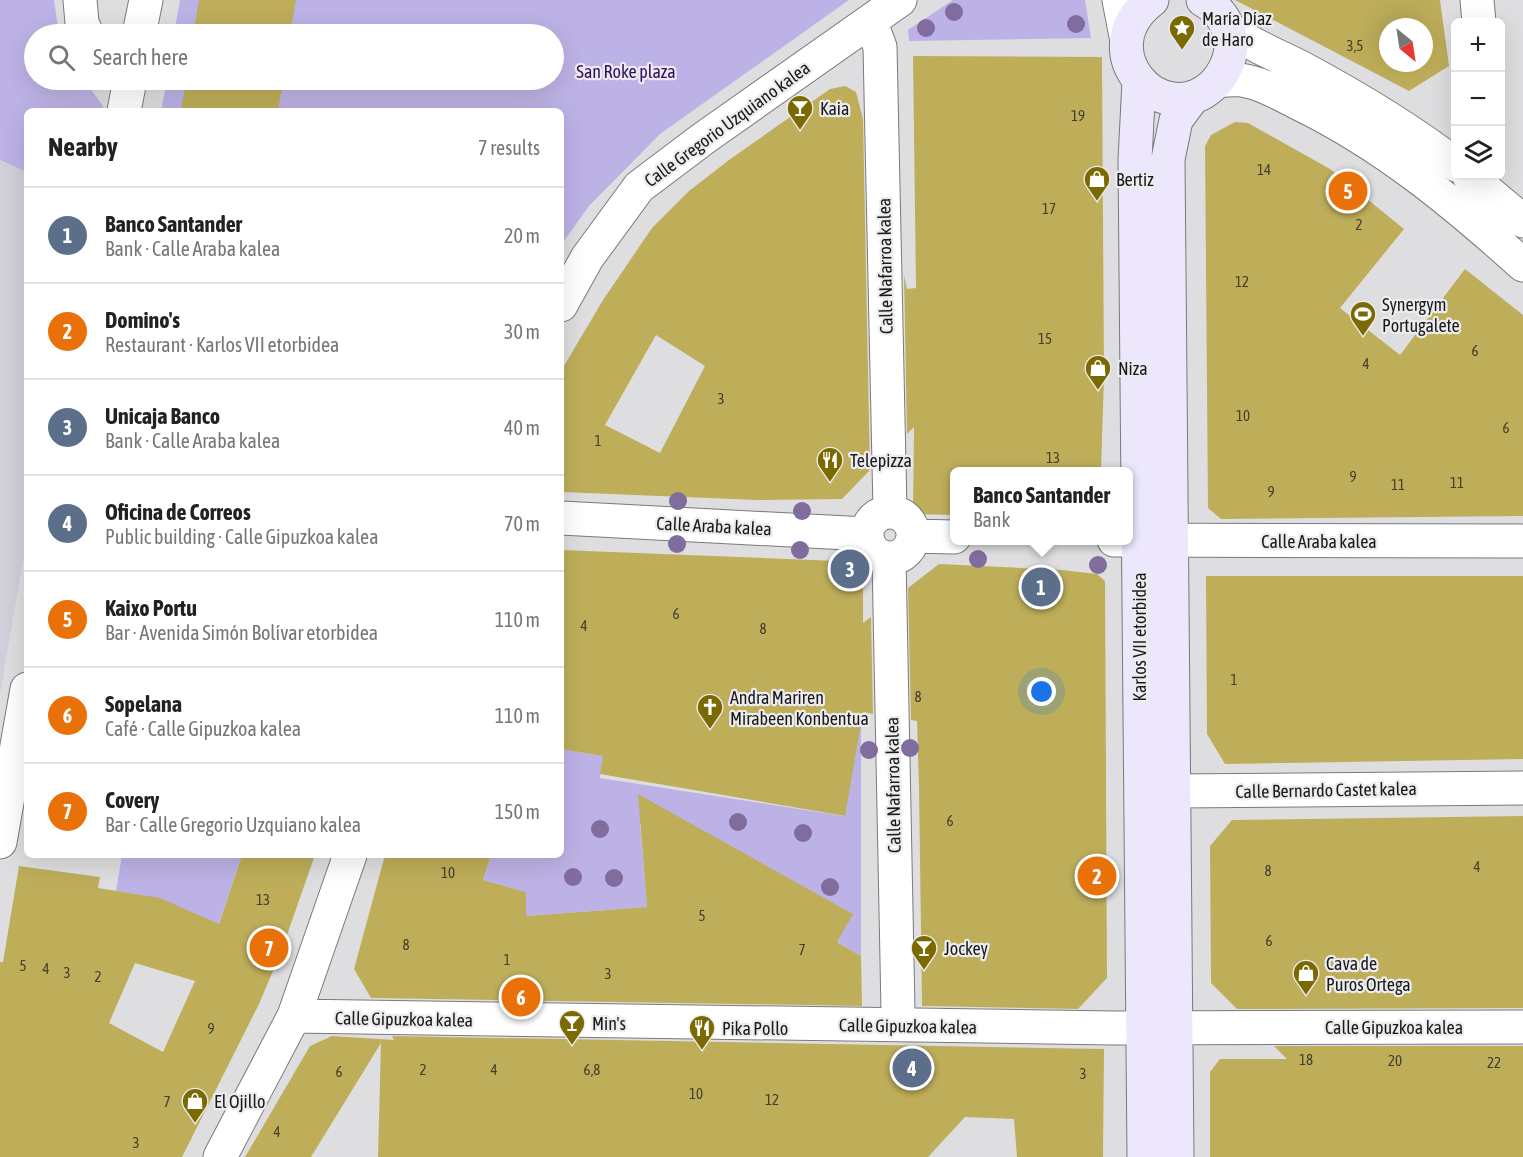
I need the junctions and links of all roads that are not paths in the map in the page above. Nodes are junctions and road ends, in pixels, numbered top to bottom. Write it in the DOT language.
graph roads {
  1 [pos="80,0"];
  2 [pos="146,0"];
  3 [pos="900,0"];
  4 [pos="1203,0"];
  5 [pos="1477,0"];
  6 [pos="1135,9"];
  7 [pos="1479,18"];
  8 [pos="871,23"];
  9 [pos="82,24"];
  10 [pos="141,24"];
  11 [pos="1229,29"];
  12 [pos="1139,81"];
  13 [pos="1205,89"];
  14 [pos="1451,162"];
  15 [pos="1481,180"];
  16 [pos="1468,216"];
  17 [pos="1523,221"];
  18 [pos="1523,265"];
  19 [pos="564,300"];
  20 [pos="1128,467"];
  21 [pos="891,511"];
  22 [pos="564,518"];
  23 [pos="866,534"];
  24 [pos="913,536"];
  25 [pos="950,537"];
  26 [pos="1133,541"];
  27 [pos="1523,541"];
  28 [pos="1172,542"];
  29 [pos="1126,545"];
  30 [pos="889,558"];
  31 [pos="24,705"];
  32 [pos="1140,766"];
  33 [pos="1523,788"];
  34 [pos="1174,791"];
  35 [pos="0,842"];
  36 [pos="349,858"];
  37 [pos="898,1011"];
  38 [pos="294,1016"];
  39 [pos="1176,1026"];
  40 [pos="1143,1027"];
  41 [pos="1523,1027"];
  42 [pos="220,1157"];
  43 [pos="1144,1157"];
  44 [pos="1177,1157"];
  1 -- 9 [label="street"];
  2 -- 10 [label="street"];
  3 -- 8 [label="street, Calle Gregorio Uzquiano kalea"];
  4 -- 11 [label="street"];
  5 -- 7 [label="street"];
  6 -- 12 [label="street"];
  8 -- 19 [label="street, Calle Gregorio Uzquiano kalea"];
  8 -- 21 [label="street, Calle Nafarroa kalea"];
  11 -- 13 [label="street, Karlos VII etorbidea"];
  11 -- 14 [label="street"];
  12 -- 13 [label="street"];
  12 -- 20 [label="street, Karlos VII etorbidea"];
  13 -- 16 [label="street"];
  13 -- 28 [label="street, Karlos VII etorbidea"];
  15 -- 16 [label="street"];
  15 -- 17 [label="street"];
  16 -- 18 [label="street"];
  21 -- 23 [label="street"];
  21 -- 24 [label="street"];
  22 -- 23 [label="street, Calle Araba kalea"];
  23 -- 30 [label="street"];
  24 -- 25 [label="street"];
  24 -- 30 [label="street"];
  26 -- 28 [label="street, Calle Araba kalea"];
  27 -- 28 [label="street, Calle Araba kalea"];
  28 -- 34 [label="street, Karlos VII etorbidea"];
  29 -- 32 [label="street, Karlos VII etorbidea"];
  30 -- 37 [label="street, Calle Nafarroa kalea"];
  31 -- 35 [label="street"];
  32 -- 34 [label="street, Calle Bernardo Castet kalea"];
  32 -- 40 [label="street, Karlos VII etorbidea"];
  33 -- 34 [label="street, Calle Bernardo Castet kalea"];
  34 -- 39 [label="street, Karlos VII etorbidea"];
  36 -- 38 [label="street"];
  38 -- 40 [label="street, Calle Gipuzkoa kalea"];
  38 -- 42 [label="street"];
  39 -- 40 [label="street, Calle Gipuzkoa kalea"];
  39 -- 41 [label="street, Calle Gipuzkoa kalea"];
  39 -- 44 [label="street, Karlos VII etorbidea"];
  40 -- 43 [label="street, Karlos VII etorbidea"];
}
